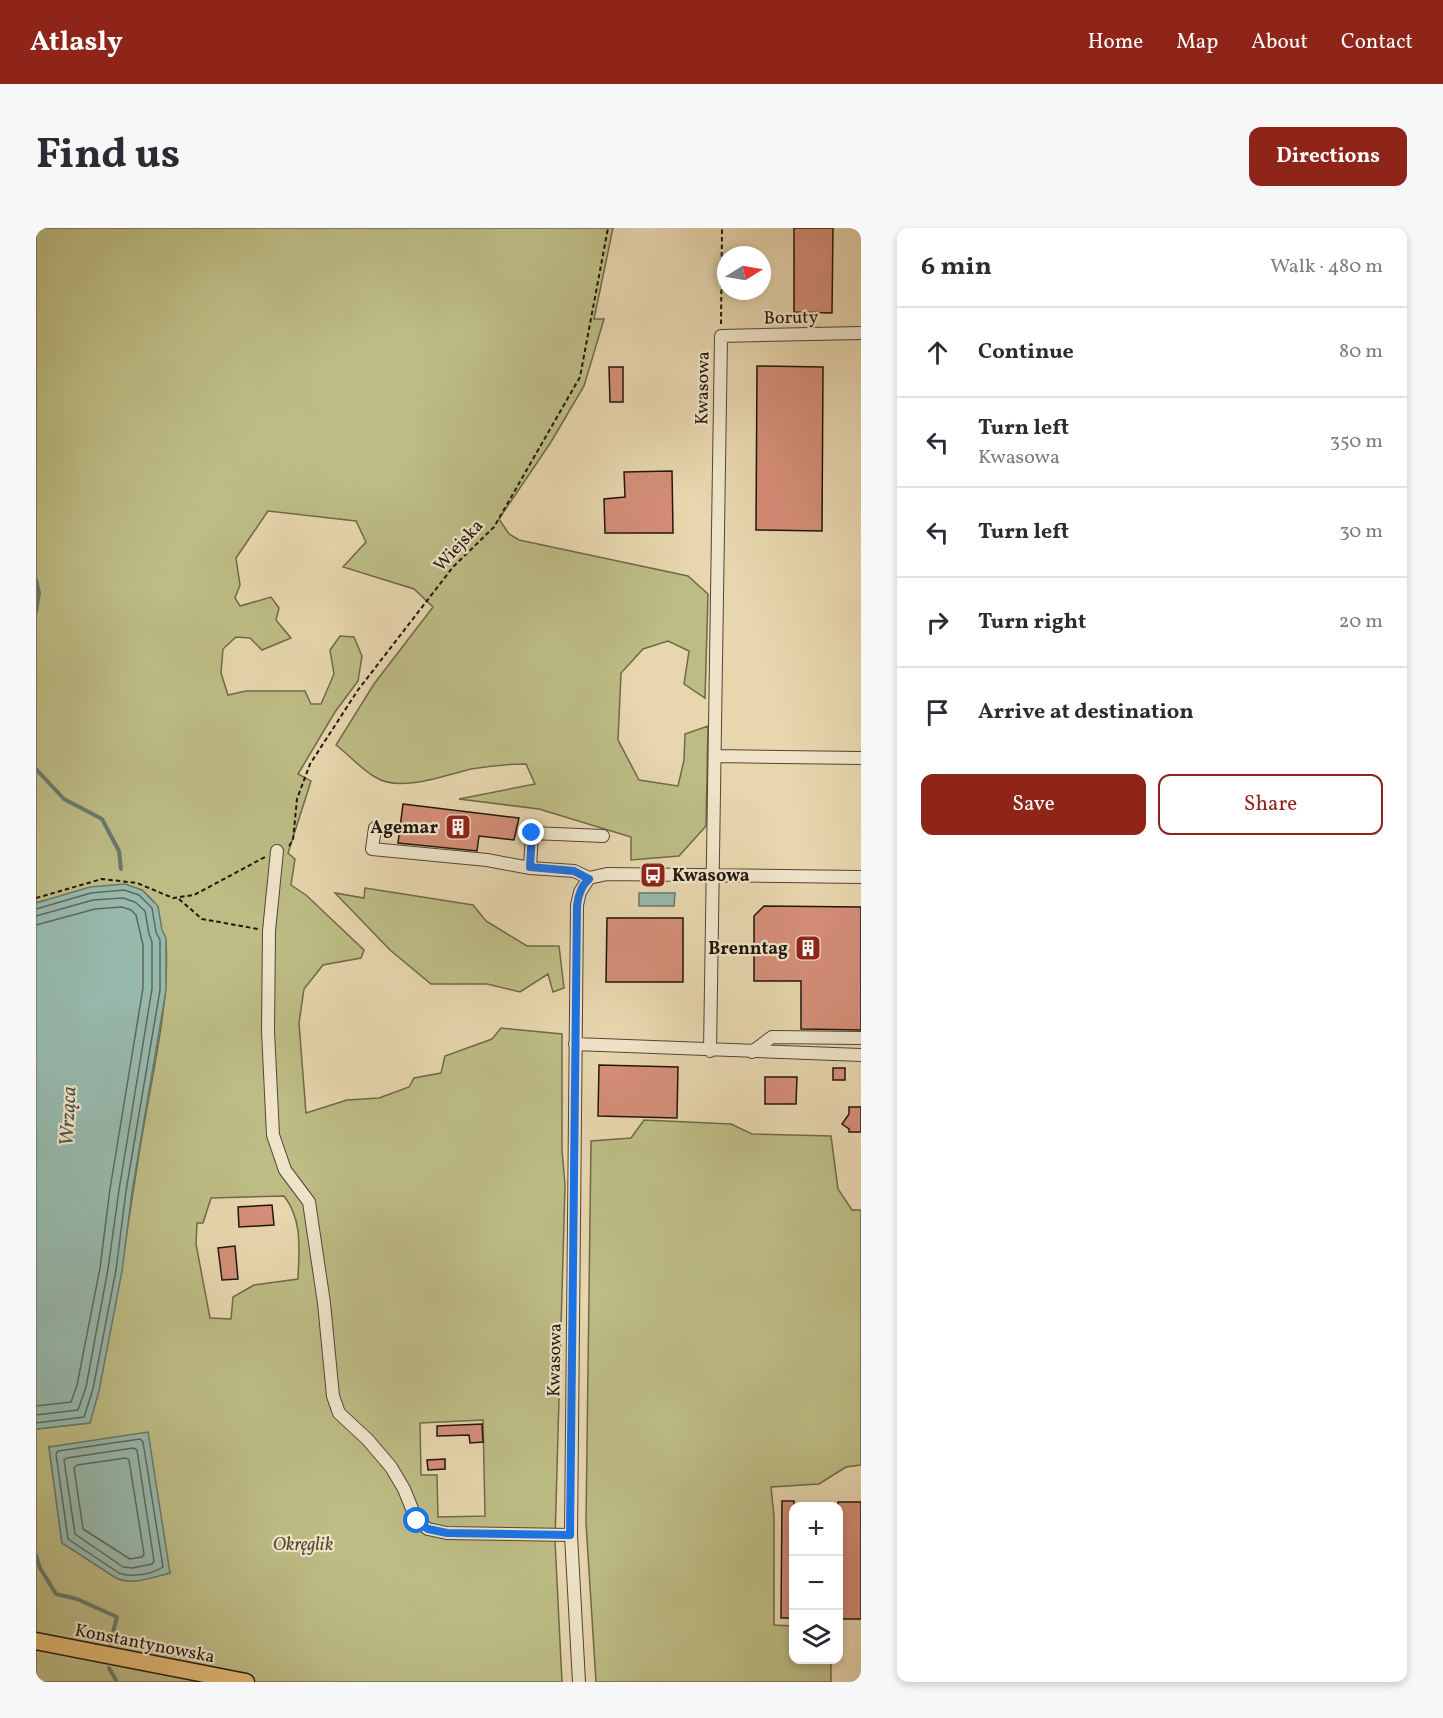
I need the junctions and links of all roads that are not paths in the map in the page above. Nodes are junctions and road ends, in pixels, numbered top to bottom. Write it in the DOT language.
graph roads {
  1 [pos="861,333"];
  2 [pos="721,336"];
  3 [pos="716,756"];
  4 [pos="861,758"];
  5 [pos="375,828"];
  6 [pos="603,836"];
  7 [pos="277,851"];
  8 [pos="530,867"];
  9 [pos="713,876"];
  10 [pos="861,877"];
  11 [pos="589,879"];
  12 [pos="861,1038"];
  13 [pos="575,1044"];
  14 [pos="710,1051"];
  15 [pos="752,1052"];
  16 [pos="861,1055"];
  17 [pos="570,1535"];
  18 [pos="36,1641"];
  19 [pos="246,1682"];
  20 [pos="579,1682"];
  1 -- 2 [label="street, Boruty"];
  2 -- 3 [label="street, Kwasowa"];
  3 -- 4 [label="street"];
  3 -- 9 [label="street, Kwasowa"];
  5 -- 8 [label="street"];
  6 -- 8 [label="street"];
  7 -- 17 [label="street"];
  8 -- 11 [label="street"];
  9 -- 10 [label="street"];
  9 -- 11 [label="street"];
  9 -- 14 [label="street, Kwasowa"];
  11 -- 13 [label="street, Kwasowa"];
  12 -- 15 [label="street"];
  13 -- 14 [label="street"];
  13 -- 17 [label="street, Kwasowa"];
  14 -- 15 [label="street"];
  15 -- 16 [label="street"];
  17 -- 20 [label="street, Kwasowa"];
  18 -- 19 [label="main road, Konstantynowska"];
}
